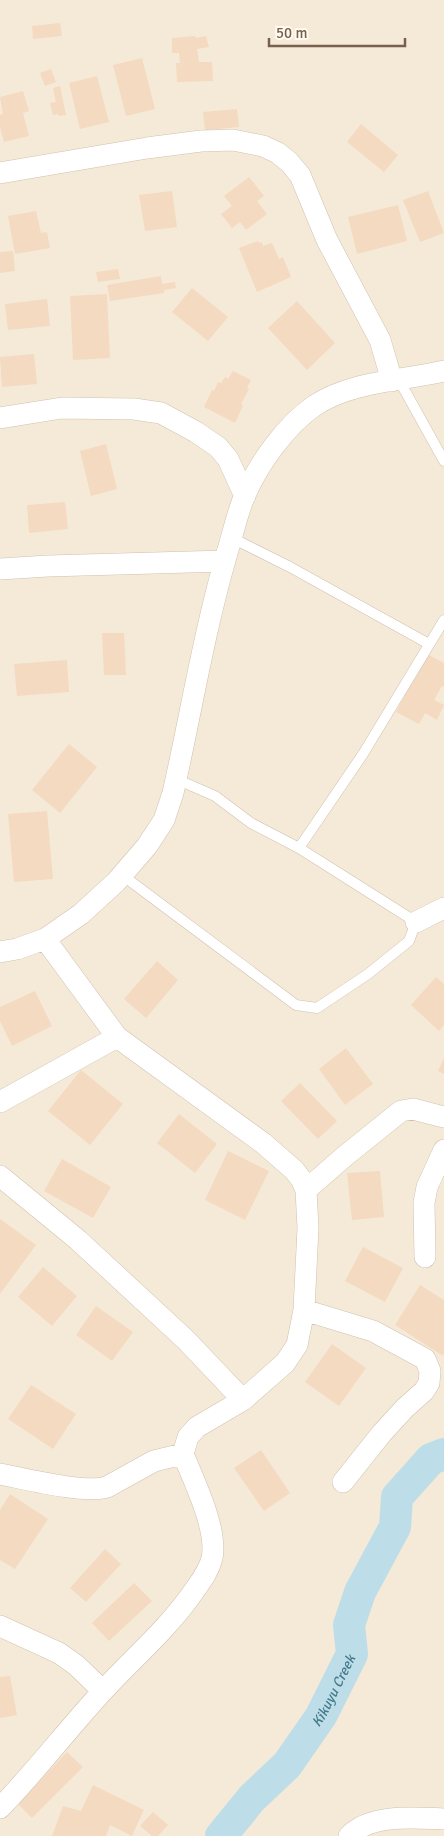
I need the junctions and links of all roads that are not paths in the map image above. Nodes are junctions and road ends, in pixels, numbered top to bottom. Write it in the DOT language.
graph roads {
  1 [pos="0,174"];
  2 [pos="444,371"];
  3 [pos="395,380"];
  4 [pos="0,418"];
  5 [pos="444,461"];
  6 [pos="245,496"];
  7 [pos="232,538"];
  8 [pos="225,561"];
  9 [pos="0,569"];
  10 [pos="444,620"];
  11 [pos="429,644"];
  12 [pos="176,779"];
  13 [pos="299,848"];
  14 [pos="122,876"];
  15 [pos="444,908"];
  16 [pos="416,922"];
  17 [pos="45,939"];
  18 [pos="0,952"];
  19 [pos="117,1037"];
  20 [pos="0,1102"];
  21 [pos="444,1117"];
  22 [pos="444,1150"];
  23 [pos="0,1176"];
  24 [pos="306,1190"];
  25 [pos="425,1257"];
  26 [pos="304,1310"];
  27 [pos="243,1400"];
  28 [pos="183,1454"];
  29 [pos="0,1474"];
  30 [pos="343,1482"];
  31 [pos="0,1484"];
  32 [pos="0,1626"];
  33 [pos="103,1691"];
  34 [pos="0,1808"];
  35 [pos="444,1819"];
  36 [pos="350,1836"];
  1 -- 3 [label="street"];
  2 -- 3 [label="street"];
  3 -- 5 [label="lane"];
  3 -- 6 [label="street"];
  4 -- 6 [label="street"];
  6 -- 7 [label="street"];
  7 -- 8 [label="street"];
  7 -- 11 [label="lane"];
  8 -- 9 [label="street"];
  8 -- 12 [label="street"];
  10 -- 11 [label="lane"];
  11 -- 13 [label="lane"];
  12 -- 13 [label="lane"];
  12 -- 14 [label="street"];
  13 -- 16 [label="lane"];
  14 -- 16 [label="lane"];
  14 -- 17 [label="street"];
  15 -- 16 [label="street"];
  17 -- 18 [label="street"];
  17 -- 19 [label="street"];
  19 -- 20 [label="street"];
  19 -- 24 [label="street"];
  21 -- 24 [label="street"];
  22 -- 25 [label="street"];
  23 -- 27 [label="street"];
  24 -- 26 [label="street"];
  26 -- 27 [label="street"];
  26 -- 30 [label="street"];
  27 -- 28 [label="street"];
  28 -- 29 [label="street"];
  28 -- 33 [label="street"];
  29 -- 31 [label="street"];
  32 -- 33 [label="street"];
  33 -- 34 [label="street"];
  35 -- 36 [label="street"];
}
